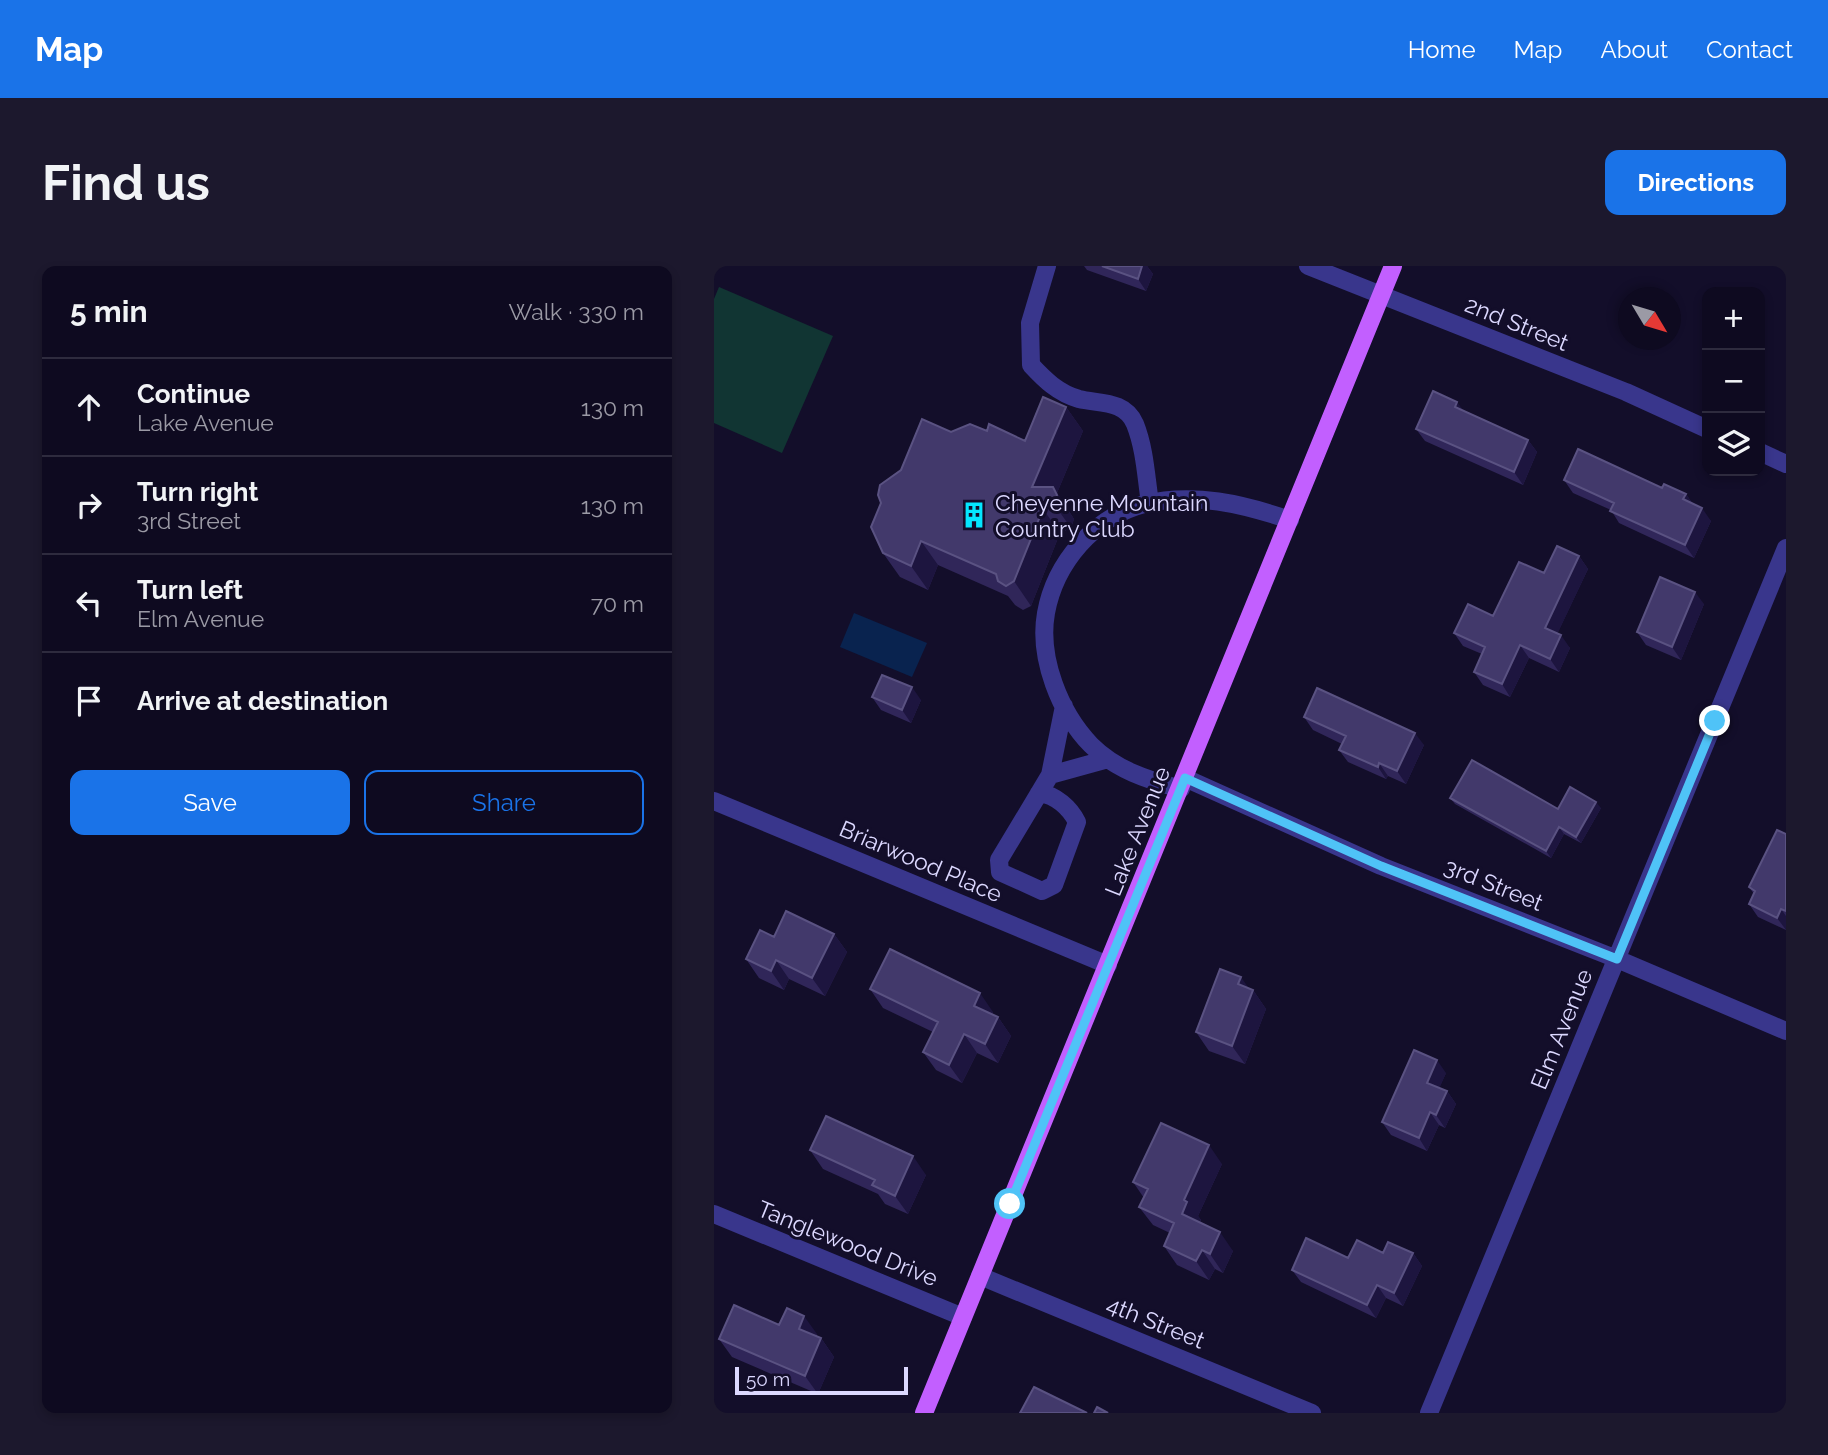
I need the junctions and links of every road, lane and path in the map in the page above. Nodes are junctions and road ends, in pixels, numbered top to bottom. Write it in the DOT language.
graph roads {
  1 [pos="1047,266"];
  2 [pos="1308,266"];
  3 [pos="1393,266"];
  4 [pos="1381,295"];
  5 [pos="1702,427"];
  6 [pos="1765,454"];
  7 [pos="1786,464"];
  8 [pos="1150,503"];
  9 [pos="1290,520"];
  10 [pos="1786,548"];
  11 [pos="1064,706"];
  12 [pos="1108,759"];
  13 [pos="1050,775"];
  14 [pos="1183,783"];
  15 [pos="1039,793"];
  16 [pos="714,802"];
  17 [pos="1617,959"];
  18 [pos="1108,965"];
  19 [pos="1786,1031"];
  20 [pos="714,1214"];
  21 [pos="980,1276"];
  22 [pos="963,1317"];
  23 [pos="924,1413"];
  24 [pos="1312,1413"];
  25 [pos="1429,1413"];
  1 -- 8 [label="street"];
  2 -- 4 [label="street, 2nd Street"];
  3 -- 4 [label="main road, Lake Avenue"];
  4 -- 5 [label="street, 2nd Street"];
  4 -- 9 [label="main road, Lake Avenue"];
  6 -- 7 [label="street"];
  8 -- 9 [label="street, 3rd Street"];
  8 -- 11 [label="street, 3rd Street"];
  9 -- 14 [label="main road, Lake Avenue"];
  10 -- 17 [label="street, Elm Avenue"];
  11 -- 12 [label="street, 3rd Street"];
  11 -- 13 [label="street"];
  12 -- 13 [label="street"];
  12 -- 14 [label="street, 3rd Street"];
  13 -- 15 [label="street"];
  14 -- 17 [label="street, 3rd Street"];
  14 -- 18 [label="main road, Lake Avenue"];
  15 -- 15 [label="street"];
  16 -- 18 [label="street, Briarwood Place"];
  17 -- 19 [label="street, 3rd Street"];
  17 -- 25 [label="street, Elm Avenue"];
  18 -- 21 [label="main road, Lake Avenue"];
  20 -- 22 [label="street, Tanglewood Drive"];
  21 -- 22 [label="main road, Lake Avenue"];
  21 -- 24 [label="street, 4th Street"];
  22 -- 23 [label="main road, Lake Avenue"];
}
